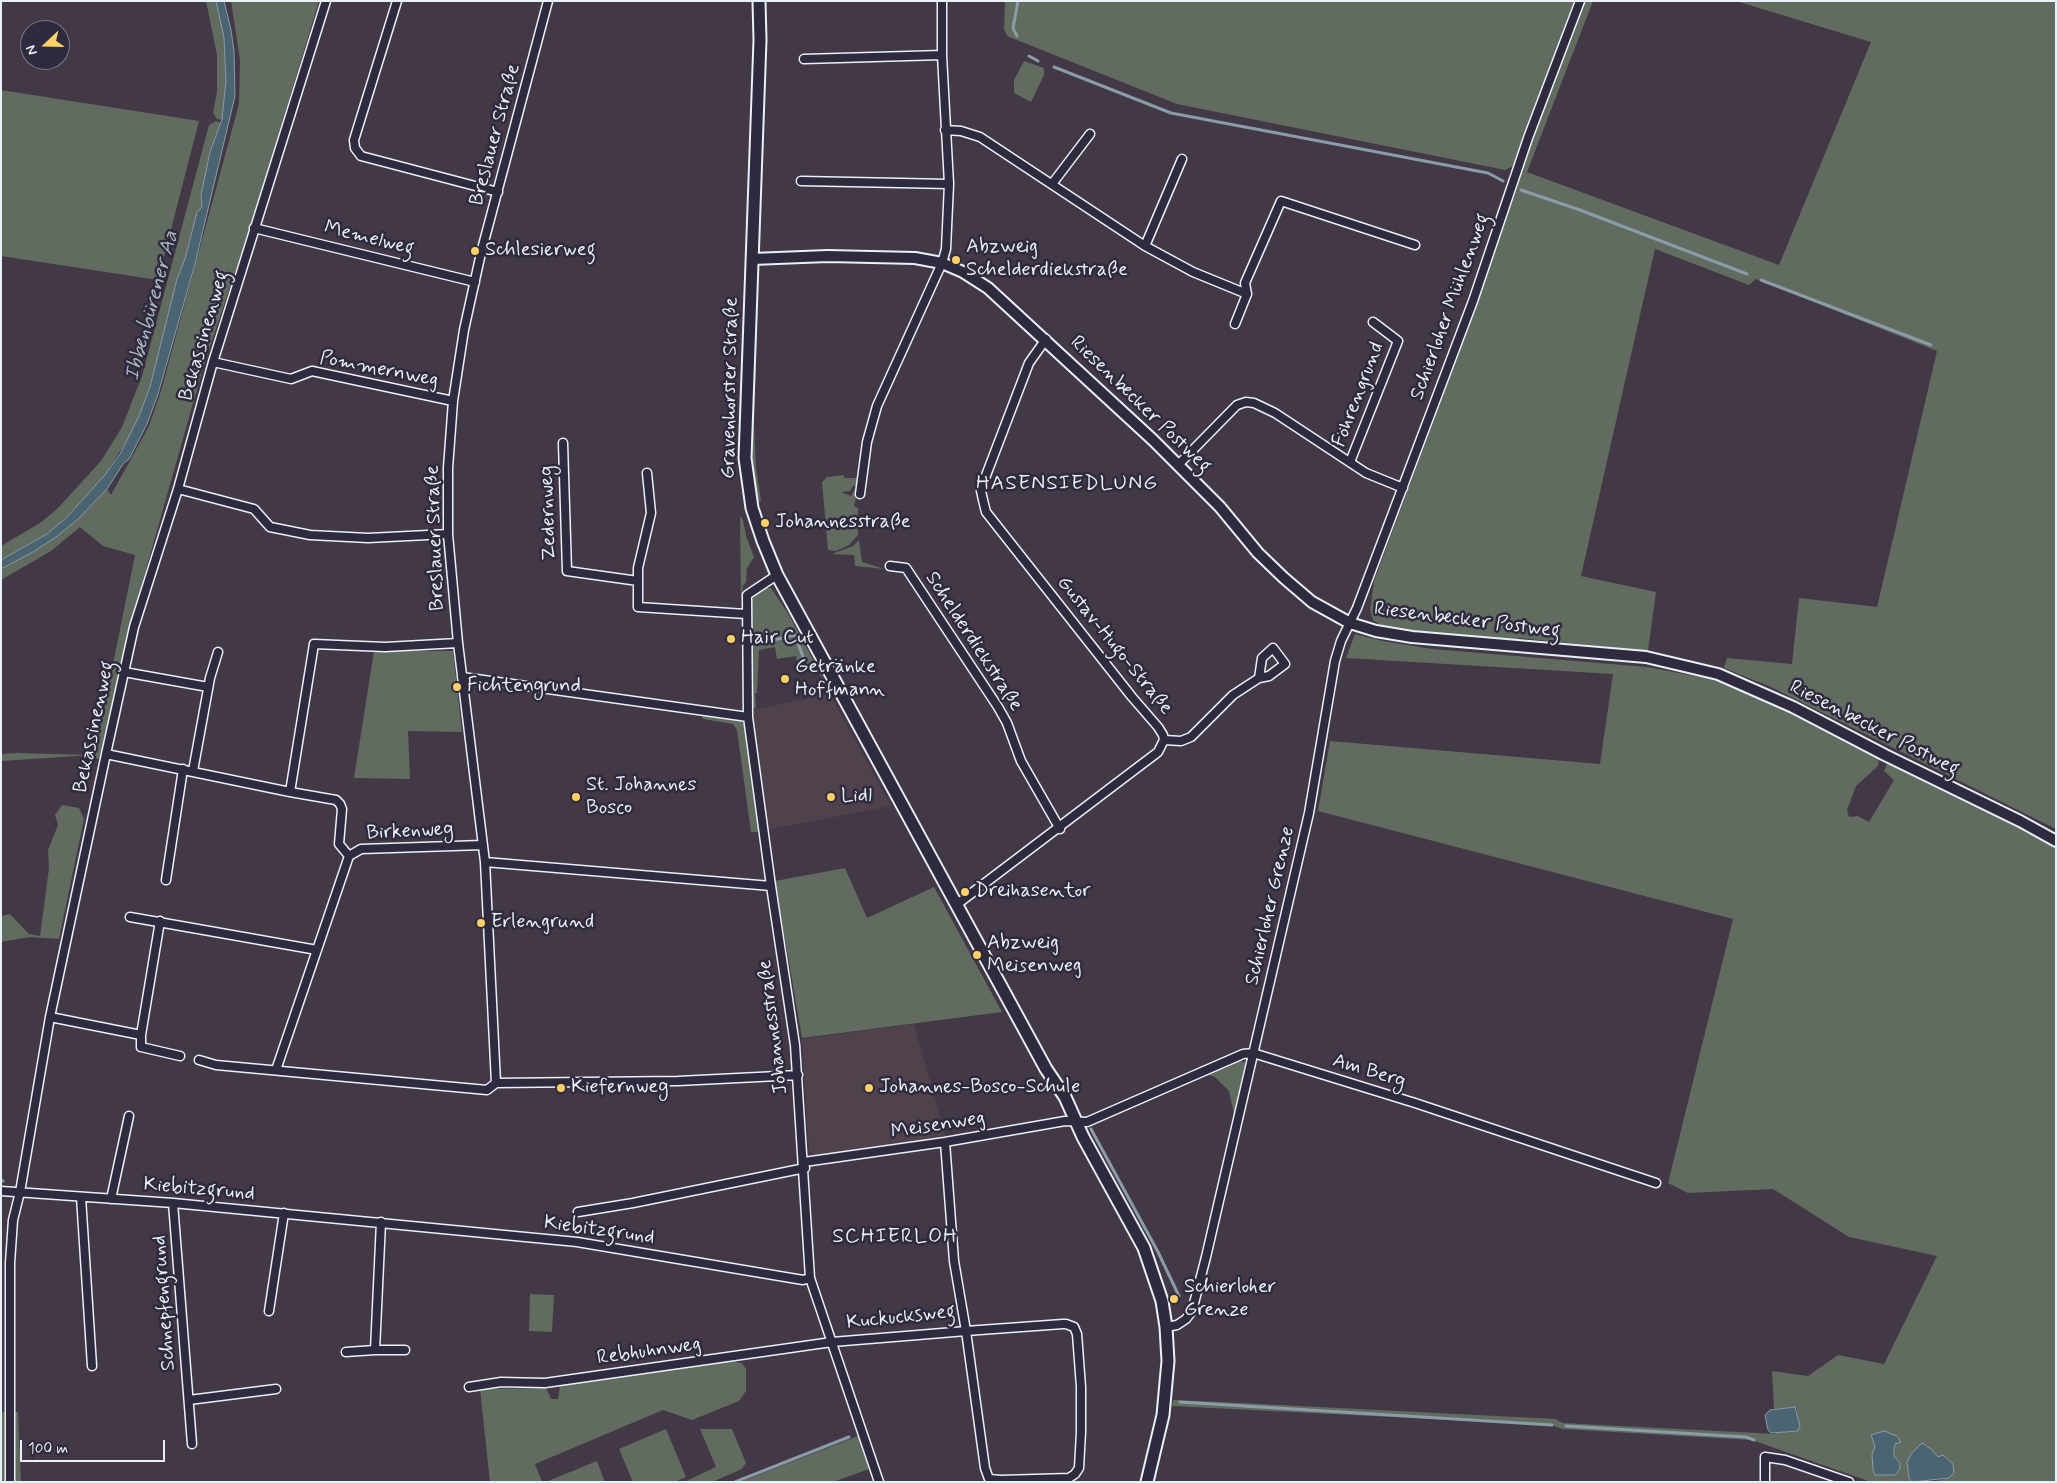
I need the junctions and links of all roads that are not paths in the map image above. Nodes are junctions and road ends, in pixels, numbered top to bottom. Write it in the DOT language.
graph roads {
  1 [pos="326,1"];
  2 [pos="397,1"];
  3 [pos="548,1"];
  4 [pos="759,1"];
  5 [pos="942,1"];
  6 [pos="1580,1"];
  7 [pos="942,55"];
  8 [pos="804,59"];
  9 [pos="945,130"];
  10 [pos="1090,134"];
  11 [pos="1182,159"];
  12 [pos="801,181"];
  13 [pos="949,184"];
  14 [pos="1052,184"];
  15 [pos="498,192"];
  16 [pos="254,228"];
  17 [pos="1415,245"];
  18 [pos="1146,246"];
  19 [pos="752,259"];
  20 [pos="942,263"];
  21 [pos="476,282"];
  22 [pos="1247,294"];
  23 [pos="1373,322"];
  24 [pos="1235,324"];
  25 [pos="1046,339"];
  26 [pos="213,362"];
  27 [pos="453,401"];
  28 [pos="562,442"];
  29 [pos="1350,462"];
  30 [pos="1178,465"];
  31 [pos="647,473"];
  32 [pos="1403,488"];
  33 [pos="178,489"];
  34 [pos="860,494"];
  35 [pos="448,534"];
  36 [pos="890,566"];
  37 [pos="778,575"];
  38 [pos="638,581"];
  39 [pos="746,614"];
  40 [pos="1350,623"];
  41 [pos="458,644"];
  42 [pos="218,652"];
  43 [pos="124,672"];
  44 [pos="462,677"];
  45 [pos="1259,678"];
  46 [pos="208,687"];
  47 [pos="748,717"];
  48 [pos="1164,740"];
  49 [pos="106,754"];
  50 [pos="183,769"];
  51 [pos="193,771"];
  52 [pos="290,792"];
  53 [pos="1060,829"];
  54 [pos="2056,841"];
  55 [pos="483,845"];
  56 [pos="349,856"];
  57 [pos="484,862"];
  58 [pos="166,880"];
  59 [pos="771,886"];
  60 [pos="956,905"];
  61 [pos="130,917"];
  62 [pos="160,921"];
  63 [pos="317,950"];
  64 [pos="50,1017"];
  65 [pos="140,1035"];
  66 [pos="1253,1053"];
  67 [pos="180,1056"];
  68 [pos="199,1060"];
  69 [pos="276,1070"];
  70 [pos="798,1075"];
  71 [pos="496,1083"];
  72 [pos="129,1116"];
  73 [pos="1076,1121"];
  74 [pos="944,1142"];
  75 [pos="805,1166"];
  76 [pos="1656,1183"];
  77 [pos="1,1191"];
  78 [pos="20,1192"];
  79 [pos="81,1197"];
  80 [pos="111,1199"];
  81 [pos="173,1203"];
  82 [pos="578,1212"];
  83 [pos="284,1214"];
  84 [pos="381,1222"];
  85 [pos="810,1278"];
  86 [pos="269,1311"];
  87 [pos="1166,1328"];
  88 [pos="966,1331"];
  89 [pos="832,1342"];
  90 [pos="374,1350"];
  91 [pos="405,1350"];
  92 [pos="346,1352"];
  93 [pos="92,1366"];
  94 [pos="469,1387"];
  95 [pos="276,1389"];
  96 [pos="188,1400"];
  97 [pos="192,1444"];
  98 [pos="10,1482"];
  99 [pos="879,1482"];
  100 [pos="1147,1482"];
  101 [pos="1764,1482"];
  102 [pos="1849,1482"];
  1 -- 16 [label="street, Bekassinenweg"];
  2 -- 15 [label="street"];
  3 -- 15 [label="street, Breslauer Straße"];
  4 -- 19 [label="main road, Gravenhorster Straße"];
  5 -- 7 [label="street"];
  6 -- 32 [label="street, Schierloher Mühlenweg"];
  7 -- 8 [label="street"];
  7 -- 9 [label="street"];
  9 -- 13 [label="street"];
  9 -- 14 [label="street"];
  10 -- 14 [label="street"];
  11 -- 18 [label="street"];
  12 -- 13 [label="street"];
  13 -- 20 [label="street"];
  14 -- 18 [label="street"];
  15 -- 21 [label="street, Breslauer Straße"];
  16 -- 21 [label="street, Memelweg"];
  16 -- 26 [label="street, Bekassinenweg"];
  17 -- 22 [label="street"];
  18 -- 22 [label="street"];
  19 -- 20 [label="street, Riesenbecker Postweg"];
  19 -- 37 [label="main road, Gravenhorster Straße"];
  20 -- 25 [label="street, Riesenbecker Postweg"];
  20 -- 34 [label="street"];
  21 -- 27 [label="street, Breslauer Straße"];
  22 -- 24 [label="street"];
  23 -- 29 [label="street, Föhrengrund"];
  25 -- 30 [label="street, Riesenbecker Postweg"];
  25 -- 48 [label="street, Gustav-Hugo-Straße"];
  26 -- 27 [label="street, Pommernweg"];
  26 -- 33 [label="street, Bekassinenweg"];
  27 -- 35 [label="street, Breslauer Straße"];
  28 -- 38 [label="street, Zedernweg"];
  29 -- 30 [label="street, Föhrengrund"];
  29 -- 32 [label="street, Föhrengrund"];
  30 -- 40 [label="street, Riesenbecker Postweg"];
  31 -- 38 [label="street"];
  32 -- 40 [label="street, Schierloher Mühlenweg"];
  33 -- 35 [label="street"];
  33 -- 43 [label="street, Bekassinenweg"];
  35 -- 41 [label="street, Breslauer Straße"];
  36 -- 53 [label="street, Schelderdiekstraße"];
  37 -- 39 [label="street, Johannesstraße"];
  37 -- 60 [label="main road, Gravenhorster Straße"];
  38 -- 39 [label="street"];
  39 -- 47 [label="street, Johannesstraße"];
  40 -- 54 [label="street, Riesenbecker Postweg"];
  40 -- 66 [label="street, Schierloher Grenze"];
  41 -- 44 [label="street, Breslauer Straße"];
  41 -- 52 [label="street"];
  42 -- 46 [label="street"];
  43 -- 46 [label="street"];
  43 -- 49 [label="street, Bekassinenweg"];
  44 -- 47 [label="street"];
  44 -- 55 [label="street, Breslauer Straße"];
  45 -- 48 [label="street"];
  46 -- 51 [label="street"];
  47 -- 59 [label="street, Johannesstraße"];
  48 -- 53 [label="street, Gustav-Hugo-Straße"];
  49 -- 50 [label="street"];
  49 -- 64 [label="street, Bekassinenweg"];
  50 -- 51 [label="street"];
  50 -- 58 [label="street"];
  51 -- 52 [label="street"];
  52 -- 56 [label="street"];
  53 -- 60 [label="street, Gustav-Hugo-Straße"];
  55 -- 56 [label="street, Birkenweg"];
  55 -- 57 [label="street, Breslauer Straße"];
  56 -- 63 [label="street, Birkenweg"];
  57 -- 59 [label="street"];
  57 -- 71 [label="street, Breslauer Straße"];
  59 -- 70 [label="street, Johannesstraße"];
  60 -- 73 [label="main road, Gravenhorster Straße"];
  61 -- 62 [label="street"];
  62 -- 63 [label="street"];
  62 -- 65 [label="street"];
  63 -- 69 [label="street, Birkenweg"];
  64 -- 65 [label="street"];
  64 -- 78 [label="street, Bekassinenweg"];
  65 -- 67 [label="street"];
  66 -- 73 [label="street"];
  66 -- 76 [label="street, Am Berg"];
  66 -- 87 [label="street, Schierloher Grenze"];
  68 -- 69 [label="street"];
  69 -- 71 [label="street"];
  70 -- 71 [label="street"];
  70 -- 75 [label="street, Johannesstraße"];
  72 -- 80 [label="street, Kiebitzgrund"];
  73 -- 74 [label="street, Meisenweg"];
  73 -- 87 [label="main road, Gravenhorster Straße"];
  74 -- 75 [label="street, Meisenweg"];
  74 -- 88 [label="street, Kuckucksweg"];
  75 -- 82 [label="street, Meisenweg"];
  75 -- 85 [label="street, Johannesstraße"];
  77 -- 78 [label="street, Kiebitzgrund"];
  78 -- 79 [label="street, Kiebitzgrund"];
  78 -- 98 [label="street, Bekassinenweg"];
  79 -- 80 [label="street, Kiebitzgrund"];
  79 -- 93 [label="street"];
  80 -- 81 [label="street, Kiebitzgrund"];
  81 -- 83 [label="street, Kiebitzgrund"];
  81 -- 96 [label="street, Schnepfengrund"];
  83 -- 84 [label="street, Kiebitzgrund"];
  83 -- 86 [label="street"];
  84 -- 85 [label="street, Kiebitzgrund"];
  84 -- 90 [label="street"];
  85 -- 89 [label="street, Johannesstraße"];
  87 -- 100 [label="main road, Gravenhorster Straße"];
  88 -- 88 [label="street"];
  88 -- 89 [label="street, Kuckucksweg"];
  89 -- 94 [label="street, Rebhuhnweg"];
  89 -- 99 [label="street, Johannesstraße"];
  90 -- 91 [label="street"];
  90 -- 92 [label="street"];
  95 -- 96 [label="street"];
  96 -- 97 [label="street, Schnepfengrund"];
  101 -- 102 [label="street"];
}
